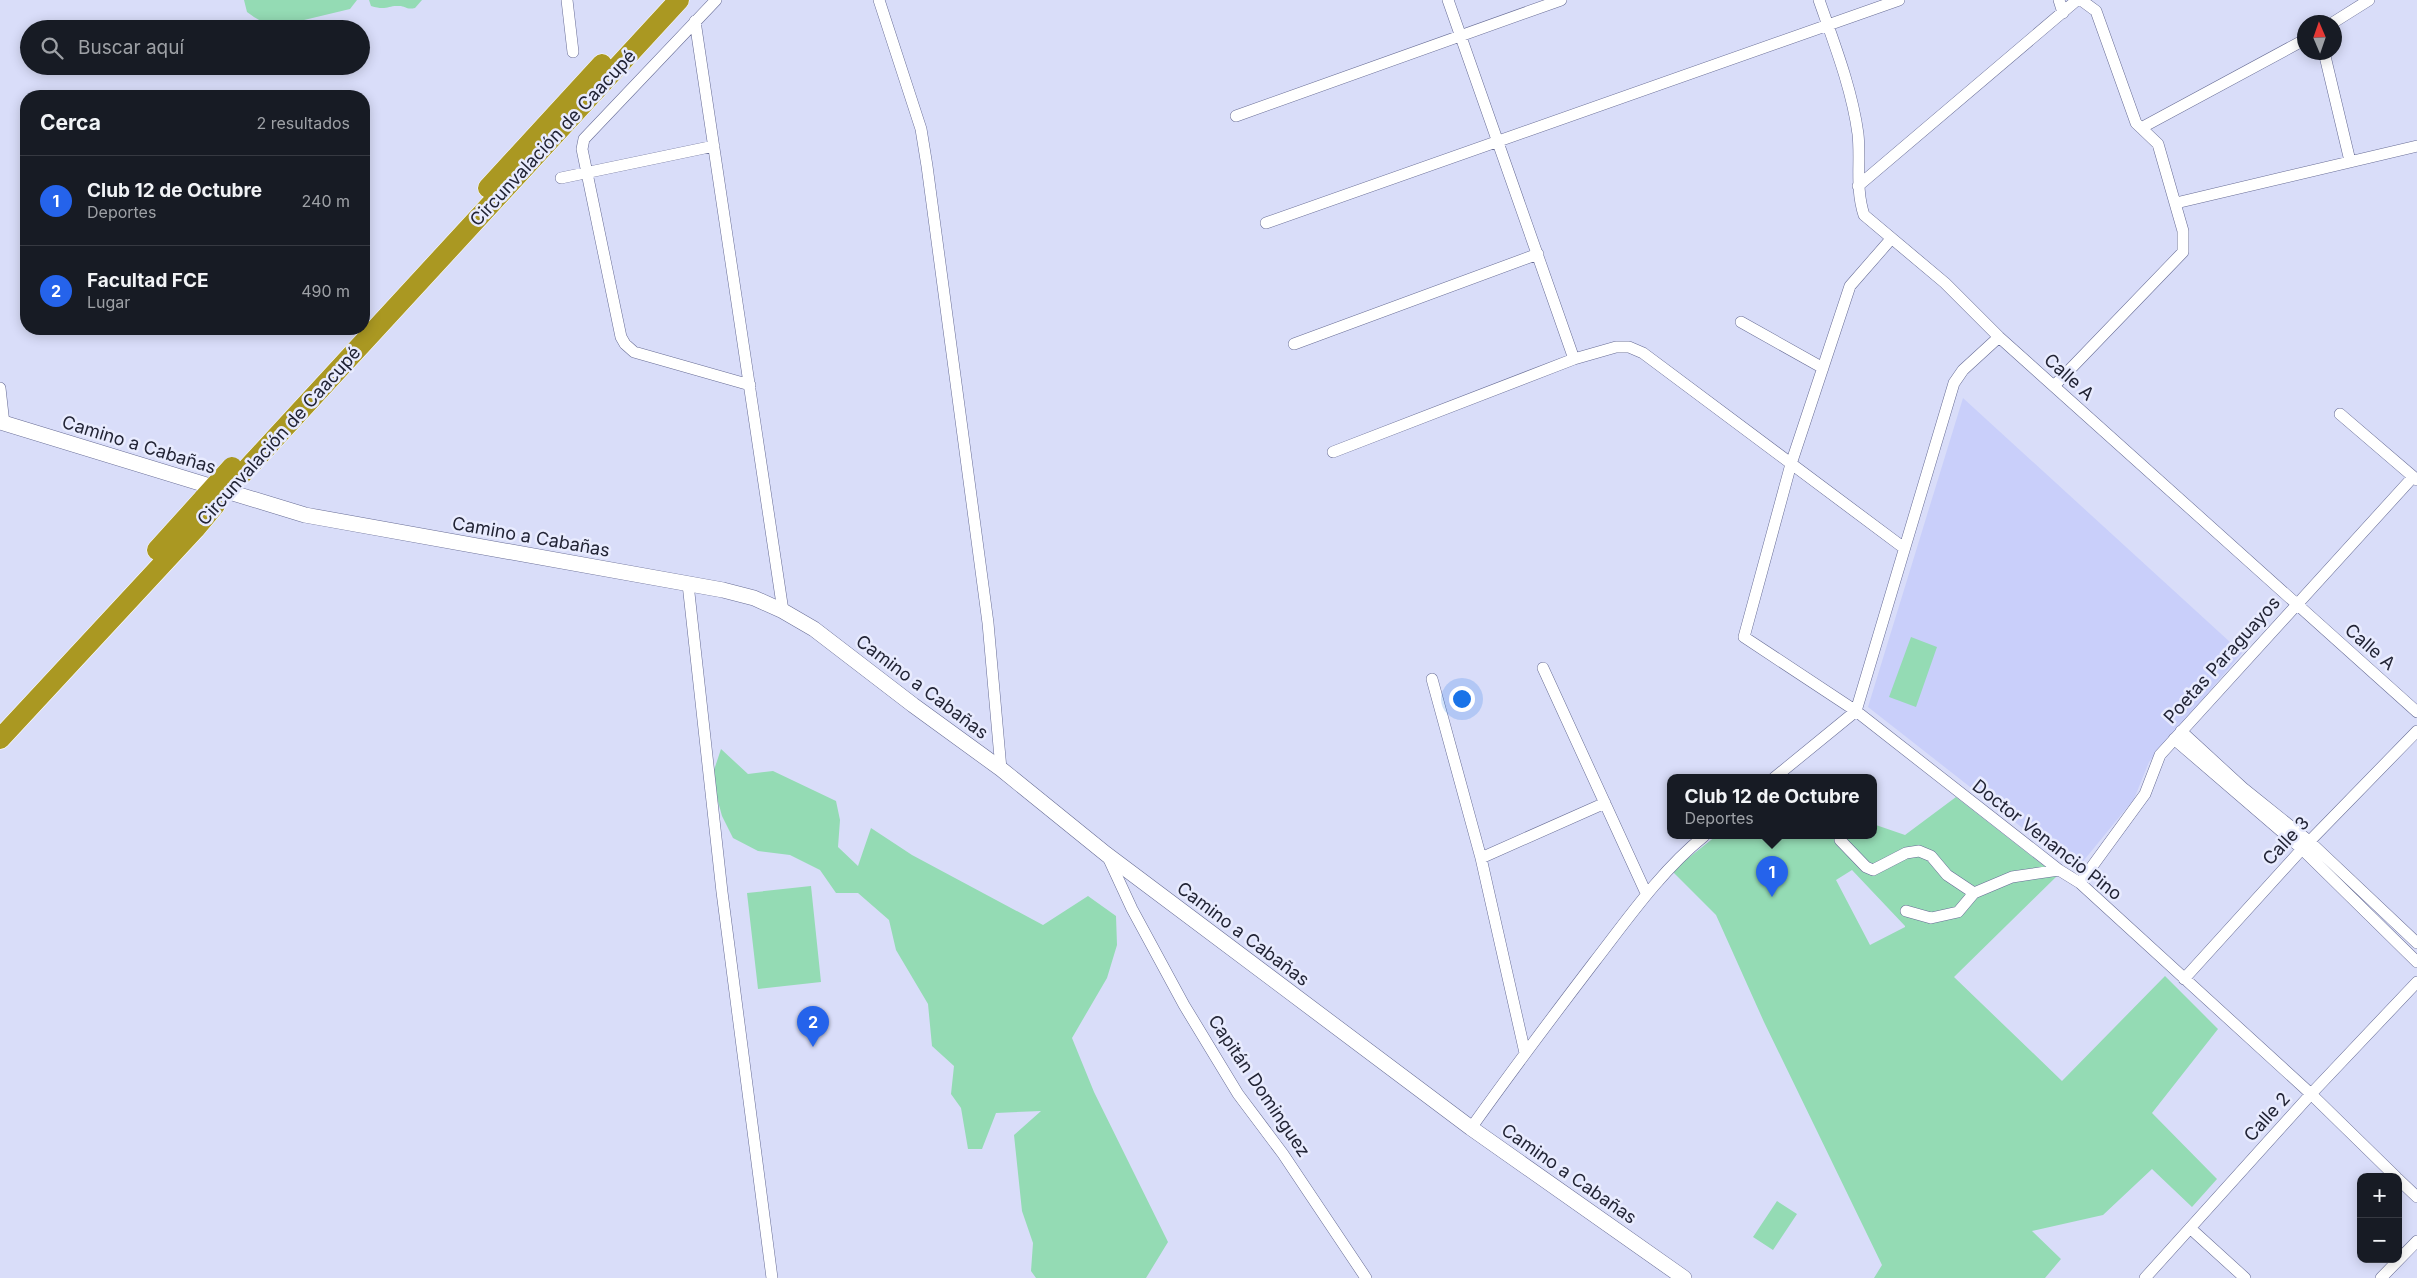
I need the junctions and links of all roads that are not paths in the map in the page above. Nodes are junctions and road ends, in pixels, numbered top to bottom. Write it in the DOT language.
graph roads {
  1 [pos="567,0"];
  2 [pos="661,0"];
  3 [pos="679,0"];
  4 [pos="716,0"];
  5 [pos="879,0"];
  6 [pos="1448,0"];
  7 [pos="1561,0"];
  8 [pos="1819,0"];
  9 [pos="1898,0"];
  10 [pos="2059,0"];
  11 [pos="2077,0"];
  12 [pos="2081,0"];
  13 [pos="2369,0"];
  14 [pos="2063,13"];
  15 [pos="2342,17"];
  16 [pos="695,21"];
  17 [pos="1827,24"];
  18 [pos="1461,36"];
  19 [pos="2297,44"];
  20 [pos="572,52"];
  21 [pos="2326,60"];
  22 [pos="1236,116"];
  23 [pos="2141,128"];
  24 [pos="1498,140"];
  25 [pos="714,146"];
  26 [pos="2417,146"];
  27 [pos="2350,161"];
  28 [pos="588,172"];
  29 [pos="561,178"];
  30 [pos="1858,186"];
  31 [pos="2176,203"];
  32 [pos="1266,223"];
  33 [pos="1891,239"];
  34 [pos="1538,254"];
  35 [pos="370,318"];
  36 [pos="1741,322"];
  37 [pos="370,329"];
  38 [pos="355,335"];
  39 [pos="364,335"];
  40 [pos="1999,336"];
  41 [pos="1294,344"];
  42 [pos="1574,359"];
  43 [pos="1823,368"];
  44 [pos="750,385"];
  45 [pos="2054,386"];
  46 [pos="0,388"];
  47 [pos="2340,414"];
  48 [pos="2,423"];
  49 [pos="1333,452"];
  50 [pos="1791,464"];
  51 [pos="236,471"];
  52 [pos="2415,478"];
  53 [pos="209,501"];
  54 [pos="1904,548"];
  55 [pos="688,584"];
  56 [pos="2296,604"];
  57 [pos="783,611"];
  58 [pos="1543,668"];
  59 [pos="1432,679"];
  60 [pos="1856,711"];
  61 [pos="2417,712"];
  62 [pos="0,722"];
  63 [pos="2417,731"];
  64 [pos="2178,735"];
  65 [pos="0,739"];
  66 [pos="1001,768"];
  67 [pos="1779,774"];
  68 [pos="1605,803"];
  69 [pos="1700,839"];
  70 [pos="1840,840"];
  71 [pos="2306,844"];
  72 [pos="1106,854"];
  73 [pos="1481,858"];
  74 [pos="2058,870"];
  75 [pos="2080,883"];
  76 [pos="1974,893"];
  77 [pos="1646,894"];
  78 [pos="1906,911"];
  79 [pos="2417,943"];
  80 [pos="2417,962"];
  81 [pos="2184,979"];
  82 [pos="2417,982"];
  83 [pos="1525,1053"];
  84 [pos="2311,1094"];
  85 [pos="1471,1128"];
  86 [pos="2392,1173"];
  87 [pos="2402,1183"];
  88 [pos="2417,1197"];
  89 [pos="2190,1228"];
  90 [pos="2417,1241"];
  91 [pos="772,1278"];
  92 [pos="1366,1278"];
  93 [pos="1684,1278"];
  94 [pos="2145,1278"];
  95 [pos="2246,1278"];
  96 [pos="2381,1278"];
  1 -- 20 [label="street"];
  2 -- 35 [label="highway, Circunvalación de Caacupé"];
  3 -- 37 [label="highway, Circunvalación de Caacupé"];
  4 -- 16 [label="street"];
  5 -- 66 [label="street"];
  6 -- 18 [label="street"];
  7 -- 18 [label="street"];
  8 -- 17 [label="street, Calle A"];
  9 -- 17 [label="street"];
  10 -- 14 [label="street"];
  11 -- 14 [label="street"];
  12 -- 23 [label="street"];
  13 -- 15 [label="street"];
  14 -- 30 [label="street"];
  16 -- 25 [label="street"];
  16 -- 28 [label="street"];
  17 -- 24 [label="street"];
  17 -- 30 [label="street, Calle A"];
  18 -- 22 [label="street"];
  18 -- 24 [label="street"];
  19 -- 23 [label="street"];
  21 -- 27 [label="street"];
  23 -- 31 [label="street"];
  24 -- 32 [label="street"];
  24 -- 34 [label="street"];
  25 -- 28 [label="street"];
  25 -- 44 [label="street"];
  26 -- 27 [label="street"];
  27 -- 31 [label="street"];
  28 -- 29 [label="street"];
  28 -- 44 [label="street"];
  30 -- 33 [label="street, Calle A"];
  31 -- 45 [label="street"];
  33 -- 40 [label="street, Calle A"];
  33 -- 43 [label="street"];
  34 -- 41 [label="street"];
  34 -- 42 [label="street"];
  36 -- 43 [label="street"];
  38 -- 51 [label="highway, Circunvalación de Caacupé"];
  39 -- 51 [label="highway, Circunvalación de Caacupé"];
  40 -- 45 [label="street, Calle A"];
  40 -- 54 [label="street"];
  42 -- 49 [label="street"];
  42 -- 50 [label="street"];
  43 -- 50 [label="street"];
  44 -- 57 [label="street"];
  45 -- 56 [label="street, Calle A"];
  46 -- 48 [label="street"];
  47 -- 52 [label="street"];
  48 -- 55 [label="street, Camino a Cabañas"];
  50 -- 54 [label="street"];
  50 -- 60 [label="street, Doctor Venancio Pino"];
  51 -- 53 [label="highway, Circunvalación de Caacupé, bridge"];
  52 -- 56 [label="street, Poetas Paraguayos"];
  53 -- 62 [label="highway, Circunvalación de Caacupé"];
  53 -- 65 [label="highway, Circunvalación de Caacupé"];
  54 -- 60 [label="street"];
  55 -- 57 [label="street, Camino a Cabañas"];
  55 -- 91 [label="street"];
  56 -- 61 [label="street, Calle A"];
  56 -- 64 [label="street, Poetas Paraguayos"];
  57 -- 66 [label="street, Camino a Cabañas"];
  58 -- 68 [label="street"];
  59 -- 73 [label="street"];
  60 -- 67 [label="street"];
  60 -- 74 [label="street, Doctor Venancio Pino"];
  63 -- 71 [label="street, Calle 3"];
  64 -- 71 [label="street"];
  64 -- 75 [label="street, Poetas Paraguayos"];
  66 -- 72 [label="street, Camino a Cabañas"];
  68 -- 73 [label="street"];
  68 -- 77 [label="street"];
  69 -- 77 [label="street"];
  70 -- 76 [label="street"];
  71 -- 79 [label="street"];
  71 -- 80 [label="street"];
  71 -- 81 [label="street, Calle 3"];
  72 -- 85 [label="street, Camino a Cabañas"];
  72 -- 92 [label="street, Capitán Dominguez"];
  73 -- 83 [label="street"];
  74 -- 75 [label="street, Doctor Venancio Pino"];
  74 -- 76 [label="street"];
  75 -- 81 [label="street, Doctor Venancio Pino"];
  76 -- 78 [label="street"];
  77 -- 83 [label="street"];
  81 -- 84 [label="street, Doctor Venancio Pino"];
  82 -- 84 [label="street, Calle 2"];
  83 -- 85 [label="street"];
  84 -- 86 [label="street, Doctor Venancio Pino"];
  84 -- 89 [label="street, Calle 2"];
  85 -- 93 [label="street, Camino a Cabañas"];
  87 -- 88 [label="street, Doctor Venancio Pino"];
  89 -- 94 [label="street, Calle 2"];
  89 -- 95 [label="street"];
  90 -- 96 [label="street"];
}
